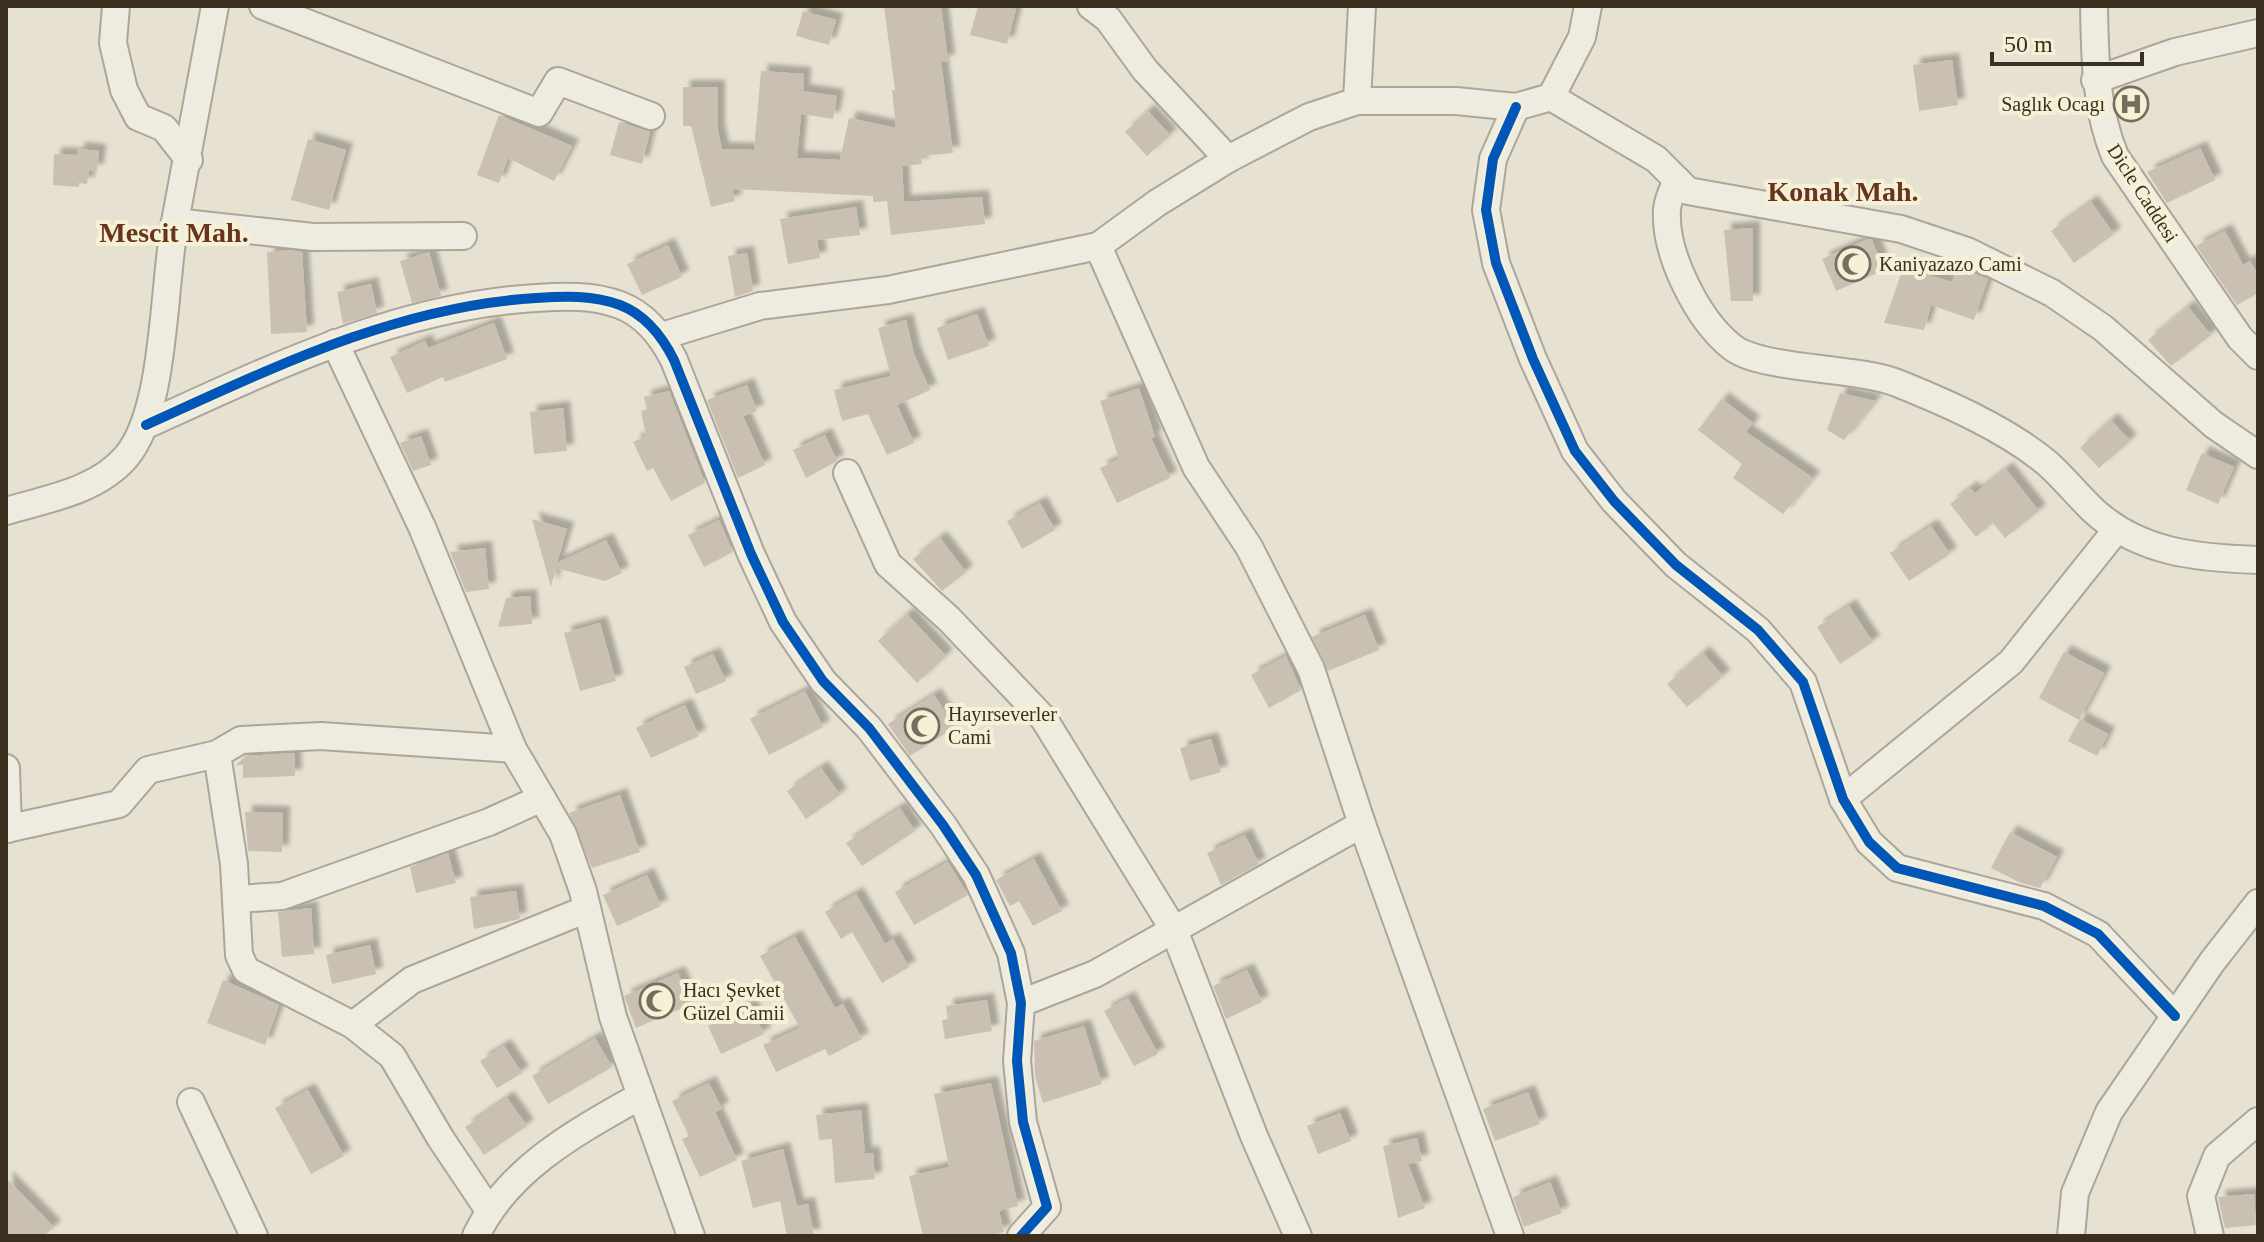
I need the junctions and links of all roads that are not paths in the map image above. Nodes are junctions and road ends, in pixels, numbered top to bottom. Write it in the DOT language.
graph roads {
  1 [pos="116,6"];
  2 [pos="215,6"];
  3 [pos="263,6"];
  4 [pos="1091,6"];
  5 [pos="1362,6"];
  6 [pos="1588,6"];
  7 [pos="2094,6"];
  8 [pos="2258,33"];
  9 [pos="2095,80"];
  10 [pos="1551,97"];
  11 [pos="1357,101"];
  12 [pos="1516,107"];
  13 [pos="651,116"];
  14 [pos="1228,159"];
  15 [pos="189,160"];
  16 [pos="1677,180"];
  17 [pos="175,222"];
  18 [pos="463,236"];
  19 [pos="1098,246"];
  20 [pos="662,336"];
  21 [pos="335,343"];
  22 [pos="2258,356"];
  23 [pos="146,425"];
  24 [pos="2258,455"];
  25 [pos="847,473"];
  26 [pos="6,511"];
  27 [pos="2117,529"];
  28 [pos="2258,560"];
  29 [pos="513,749"];
  30 [pos="217,754"];
  31 [pos="6,768"];
  32 [pos="542,798"];
  33 [pos="1843,799"];
  34 [pos="1362,824"];
  35 [pos="7,829"];
  36 [pos="237,899"];
  37 [pos="2258,903"];
  38 [pos="587,909"];
  39 [pos="1174,930"];
  40 [pos="1021,1003"];
  41 [pos="2175,1016"];
  42 [pos="353,1025"];
  43 [pos="640,1096"];
  44 [pos="191,1102"];
  45 [pos="2258,1121"];
  46 [pos="488,1209"];
  47 [pos="254,1236"];
  48 [pos="476,1236"];
  49 [pos="691,1236"];
  50 [pos="1021,1236"];
  51 [pos="1298,1236"];
  52 [pos="1510,1236"];
  53 [pos="2071,1236"];
  54 [pos="2210,1236"];
  1 -- 15 [label="street"];
  2 -- 15 [label="street"];
  3 -- 13 [label="street"];
  4 -- 14 [label="street"];
  5 -- 11 [label="street"];
  6 -- 10 [label="street"];
  7 -- 9 [label="street, Dicle Caddesi"];
  8 -- 9 [label="street"];
  9 -- 22 [label="street, Dicle Caddesi"];
  10 -- 12 [label="street"];
  10 -- 16 [label="street"];
  11 -- 12 [label="street"];
  11 -- 14 [label="street"];
  12 -- 33 [label="street"];
  14 -- 19 [label="street"];
  15 -- 17 [label="street"];
  16 -- 24 [label="street"];
  16 -- 27 [label="street"];
  17 -- 18 [label="street"];
  17 -- 23 [label="street"];
  19 -- 20 [label="street"];
  19 -- 34 [label="street"];
  20 -- 21 [label="street"];
  20 -- 40 [label="street"];
  21 -- 23 [label="street"];
  21 -- 29 [label="street"];
  23 -- 26 [label="street"];
  25 -- 39 [label="street"];
  27 -- 28 [label="street"];
  27 -- 33 [label="street"];
  29 -- 30 [label="street"];
  29 -- 32 [label="street"];
  30 -- 35 [label="street"];
  30 -- 36 [label="street"];
  31 -- 35 [label="street"];
  32 -- 36 [label="street"];
  32 -- 38 [label="street"];
  33 -- 41 [label="street"];
  34 -- 39 [label="street"];
  34 -- 52 [label="street"];
  36 -- 42 [label="street"];
  37 -- 41 [label="street"];
  38 -- 42 [label="street"];
  38 -- 43 [label="street"];
  39 -- 40 [label="street"];
  39 -- 51 [label="street"];
  40 -- 50 [label="street"];
  41 -- 53 [label="street"];
  42 -- 46 [label="street"];
  43 -- 46 [label="street"];
  43 -- 49 [label="street"];
  44 -- 47 [label="street"];
  45 -- 54 [label="street"];
  46 -- 48 [label="street"];
}
